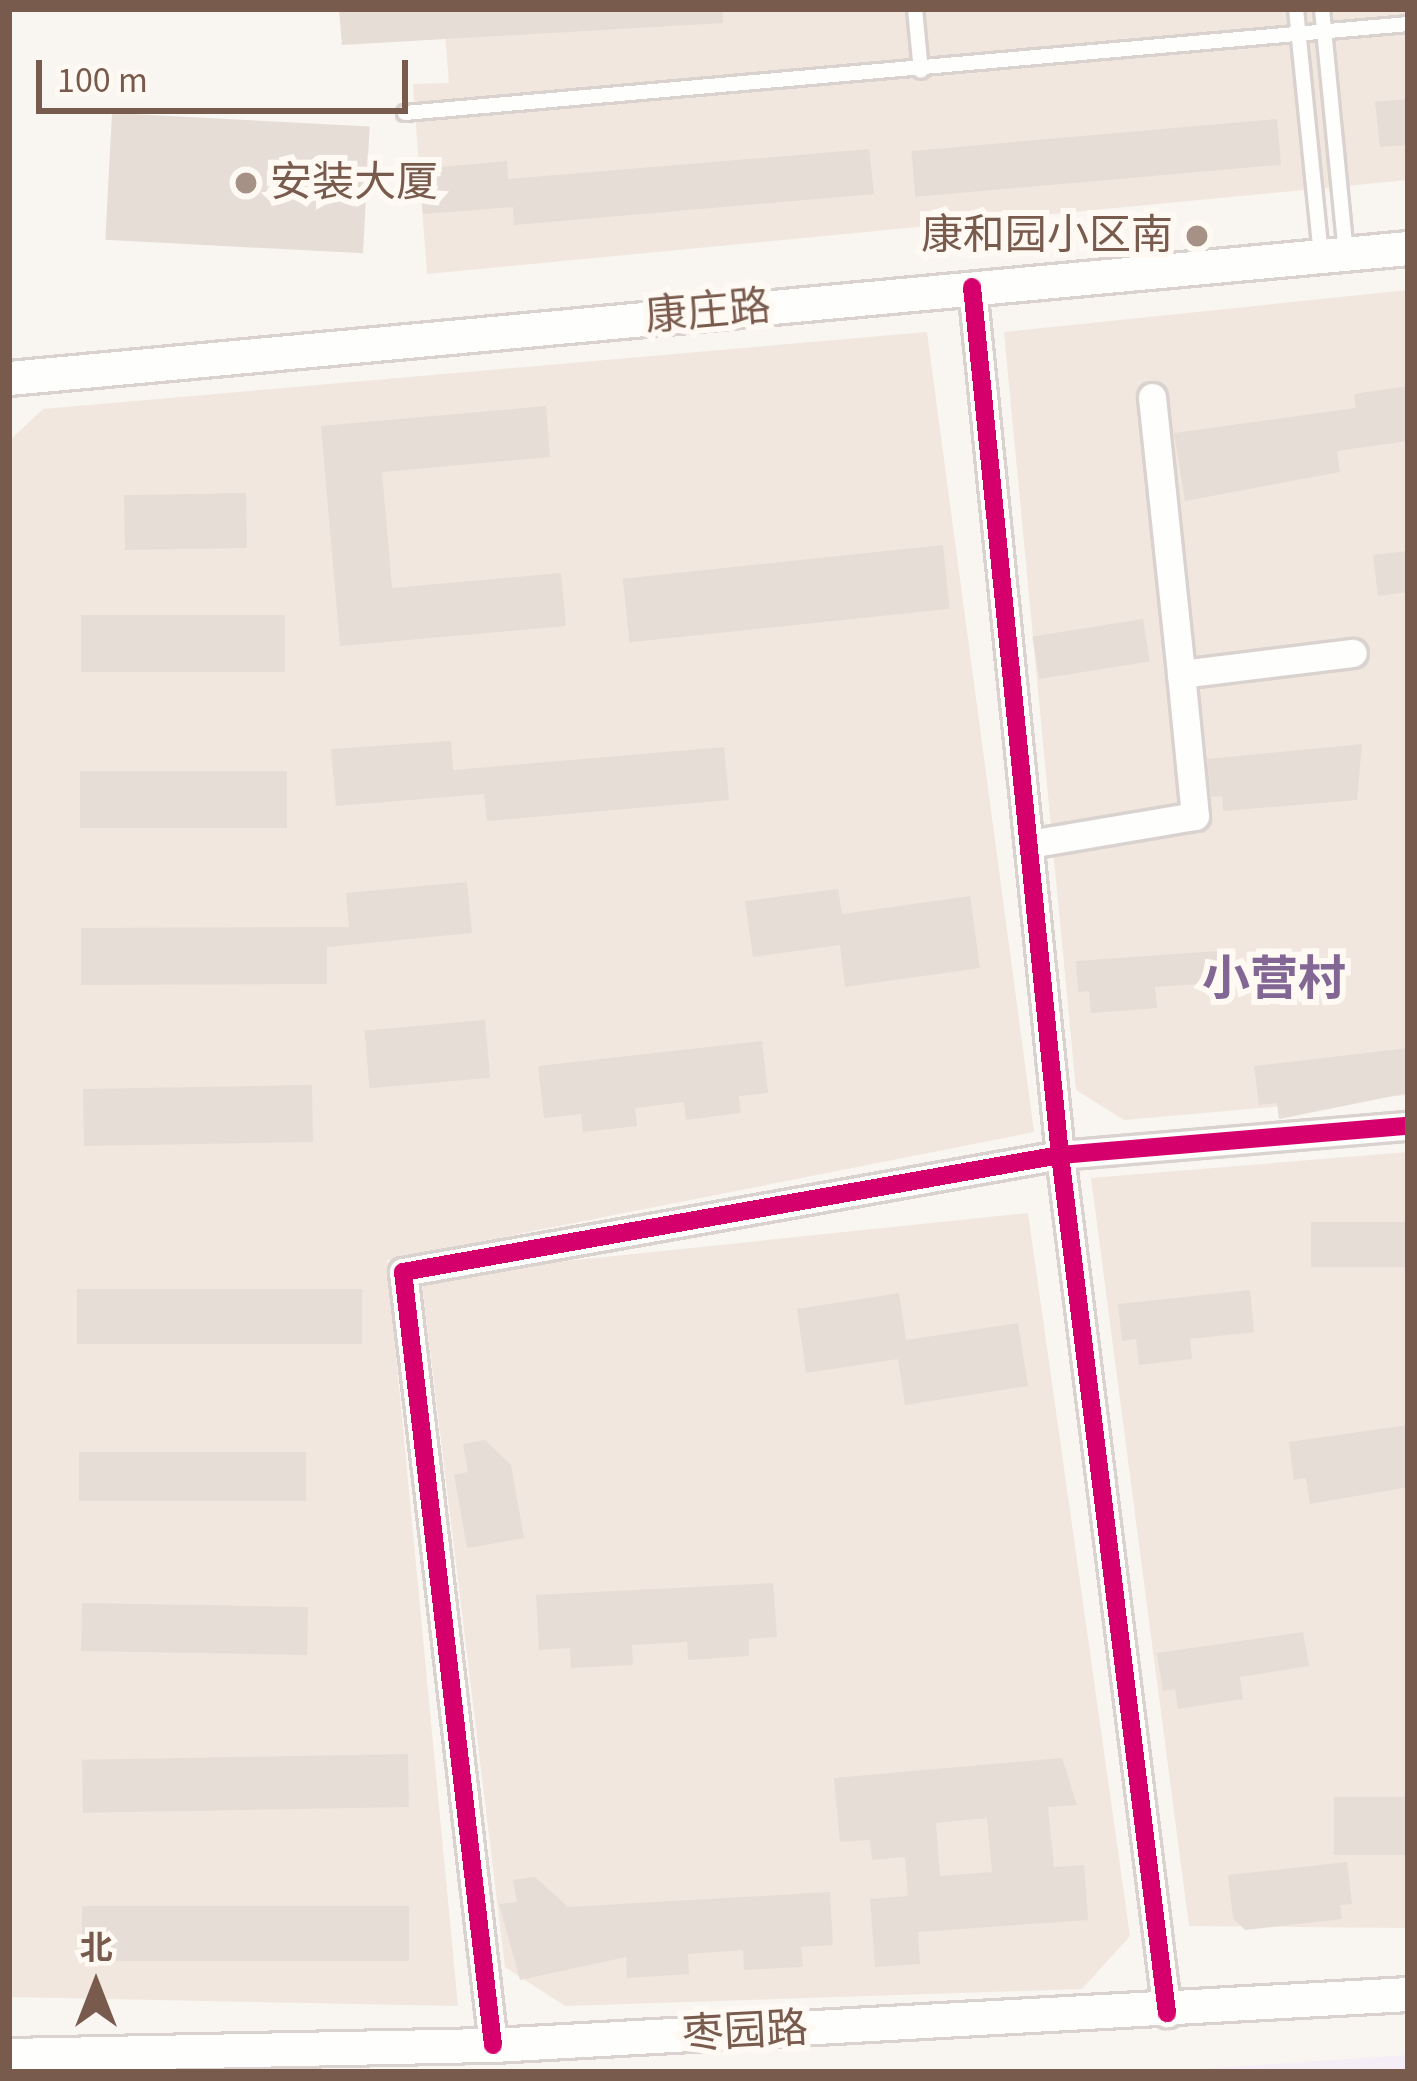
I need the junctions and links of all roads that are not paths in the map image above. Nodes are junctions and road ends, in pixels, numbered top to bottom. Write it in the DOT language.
graph roads {
  1 [pos="914,9"];
  2 [pos="1297,9"];
  3 [pos="1322,9"];
  4 [pos="1408,24"];
  5 [pos="1324,32"];
  6 [pos="1299,38"];
  7 [pos="920,71"];
  8 [pos="405,112"];
  9 [pos="1408,248"];
  10 [pos="1334,255"];
  11 [pos="972,287"];
  12 [pos="9,378"];
  13 [pos="1152,397"];
  14 [pos="1353,653"];
  15 [pos="1181,674"];
  16 [pos="1029,844"];
  17 [pos="1408,1126"];
  18 [pos="1060,1155"];
  19 [pos="1408,1994"];
  20 [pos="1167,2012"];
  21 [pos="9,2055"];
  22 [pos="490,2059"];
  1 -- 7 [label="lane"];
  2 -- 6 [label="lane"];
  3 -- 5 [label="lane"];
  4 -- 5 [label="lane"];
  5 -- 6 [label="lane"];
  5 -- 10 [label="lane"];
  6 -- 7 [label="lane"];
  6 -- 10 [label="lane"];
  7 -- 8 [label="lane"];
  9 -- 10 [label="street, 康庄路"];
  10 -- 11 [label="street, 康庄路"];
  11 -- 12 [label="street, 康庄路"];
  11 -- 16 [label="street"];
  13 -- 15 [label="street"];
  14 -- 15 [label="street"];
  15 -- 16 [label="street"];
  16 -- 18 [label="street"];
  17 -- 18 [label="street"];
  18 -- 20 [label="street"];
  18 -- 22 [label="street"];
  19 -- 20 [label="street, 枣园路"];
  20 -- 22 [label="street, 枣园路"];
  21 -- 22 [label="street, 枣园路"];
}
